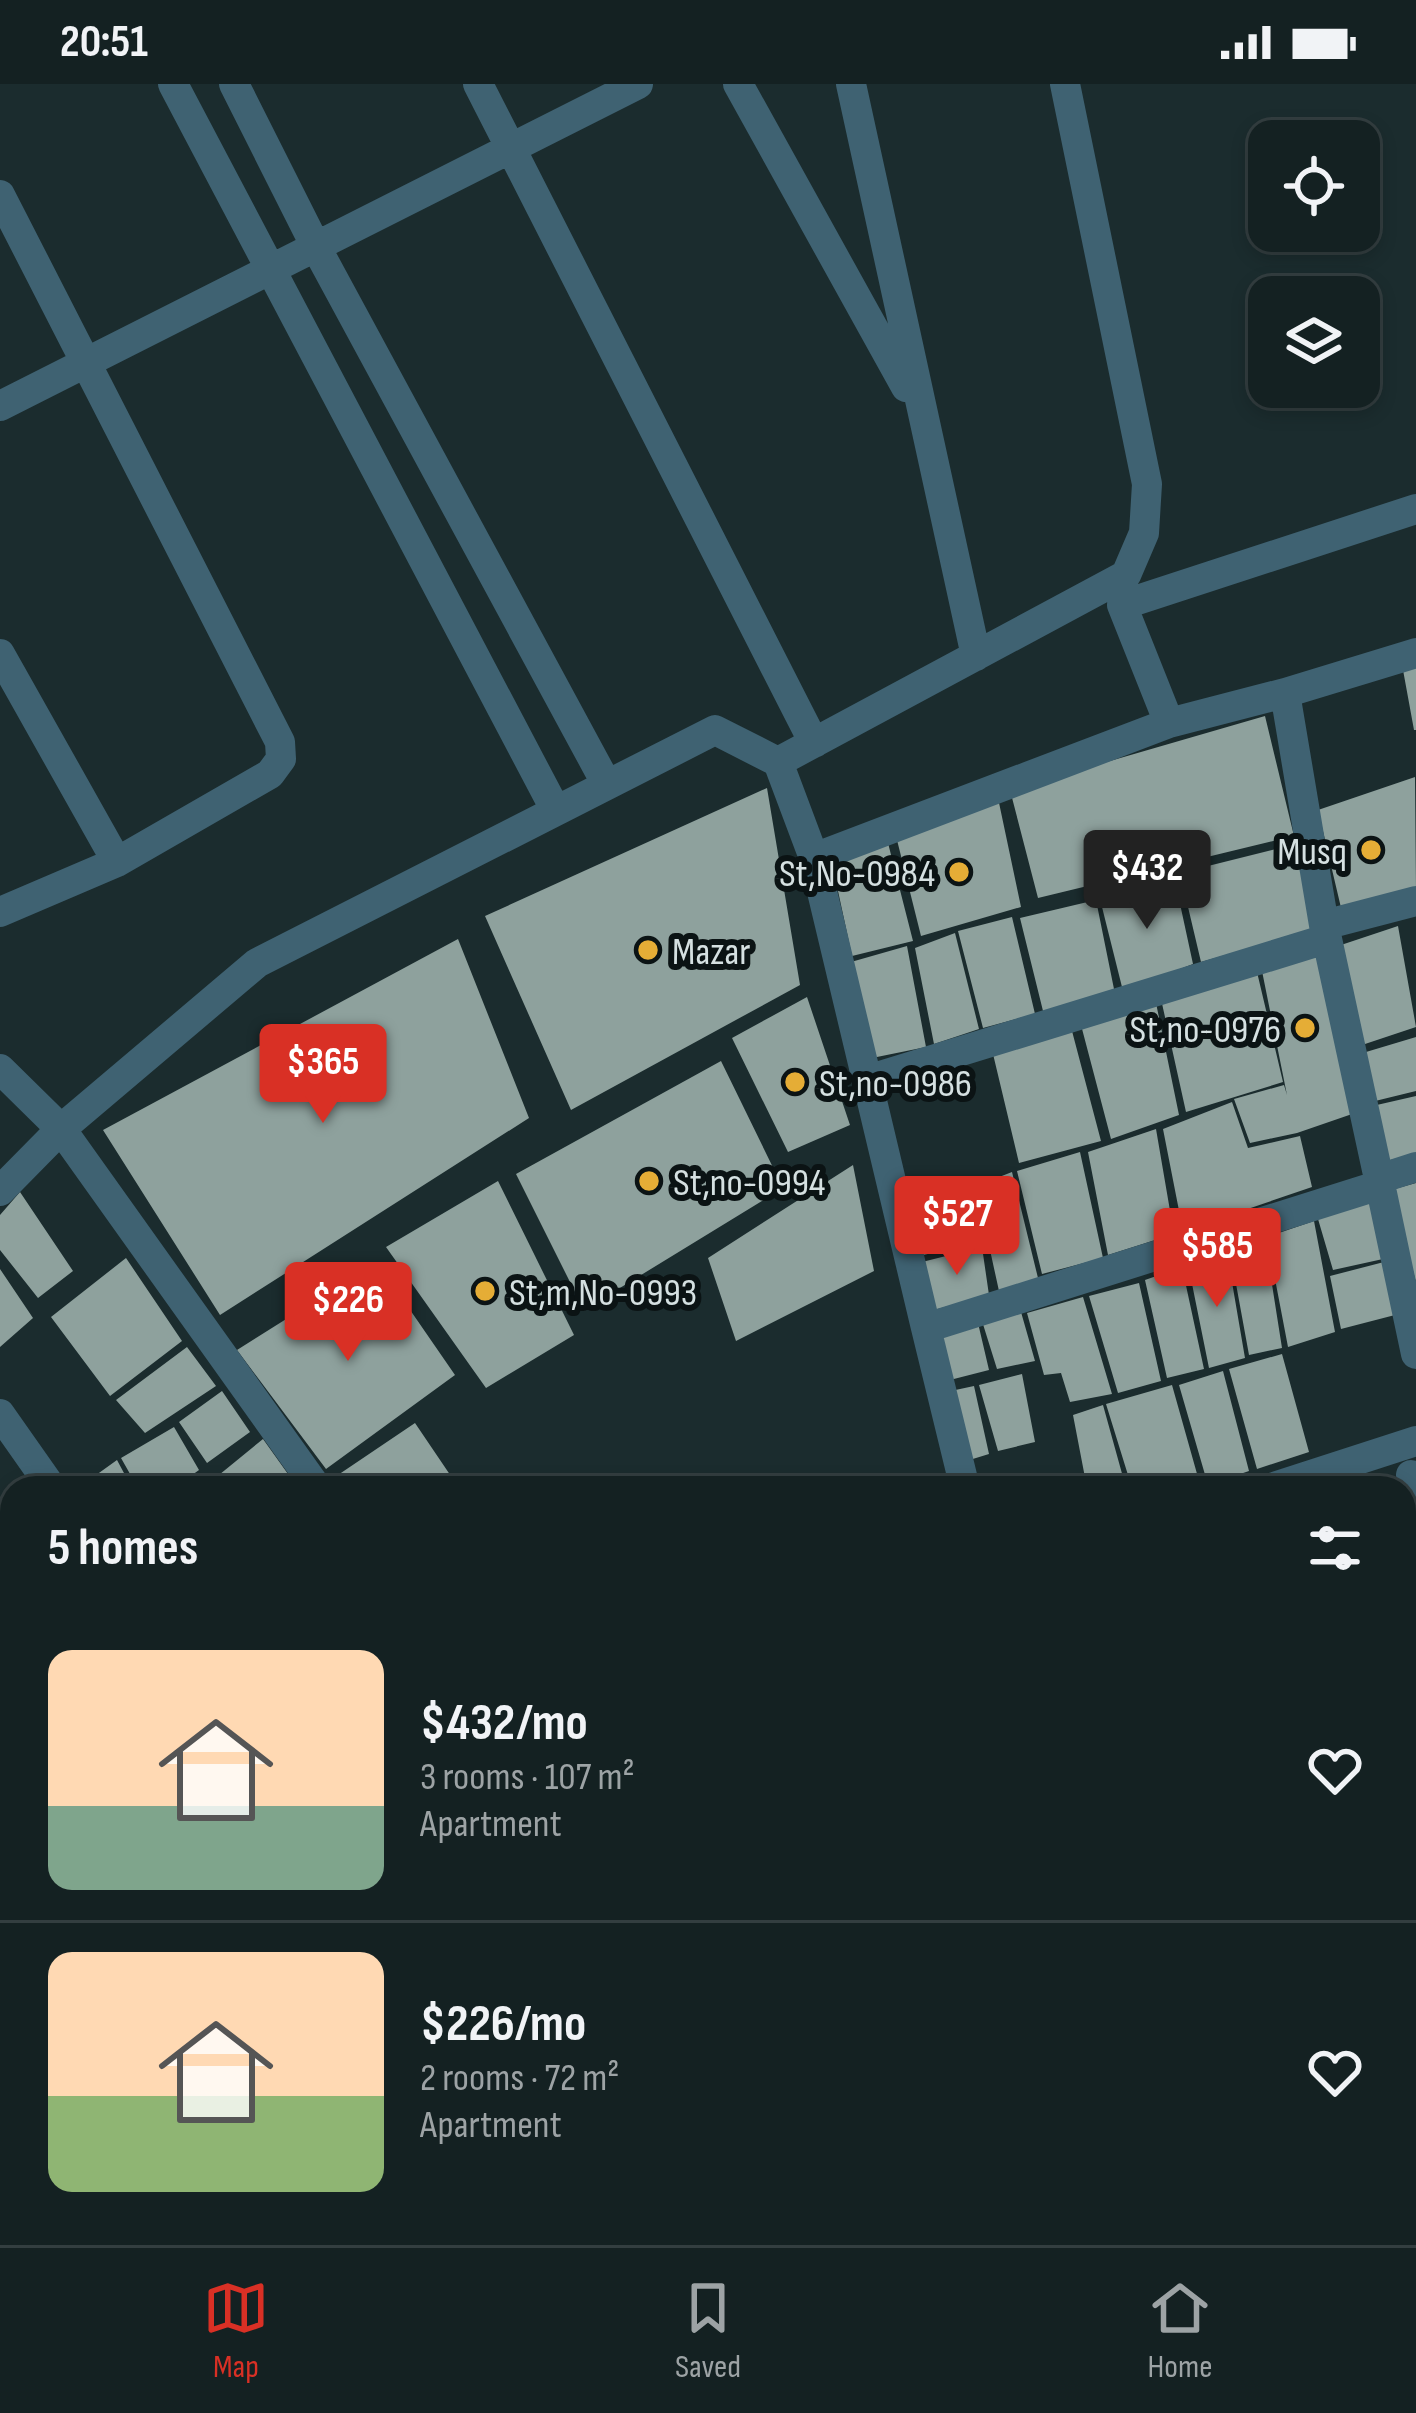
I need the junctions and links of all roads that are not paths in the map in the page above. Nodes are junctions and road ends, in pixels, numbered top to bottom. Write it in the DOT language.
graph roads {
  1 [pos="173,84"];
  2 [pos="234,84"];
  3 [pos="478,84"];
  4 [pos="638,84"];
  5 [pos="738,84"];
  6 [pos="851,84"];
  7 [pos="1065,84"];
  8 [pos="512,150"];
  9 [pos="0,195"];
  10 [pos="316,248"];
  11 [pos="269,271"];
  12 [pos="86,363"];
  13 [pos="0,406"];
  14 [pos="924,418"];
  15 [pos="1416,509"];
  16 [pos="1416,653"];
  17 [pos="0,654"];
  18 [pos="976,656"];
  19 [pos="1285,693"];
  20 [pos="1169,723"];
  21 [pos="814,743"];
  22 [pos="778,762"];
  23 [pos="606,782"];
  24 [pos="555,809"];
  25 [pos="814,858"];
  26 [pos="117,862"];
  27 [pos="1416,901"];
  28 [pos="0,912"];
  29 [pos="1325,932"];
  30 [pos="0,1069"];
  31 [pos="867,1080"];
  32 [pos="61,1129"];
  33 [pos="1416,1167"];
  34 [pos="1379,1182"];
  35 [pos="0,1191"];
  36 [pos="926,1328"];
  37 [pos="1416,1354"];
  38 [pos="0,1414"];
  39 [pos="1416,1441"];
  40 [pos="44,1476"];
  41 [pos="308,1476"];
  42 [pos="962,1476"];
  43 [pos="1307,1476"];
  1 -- 11 [label="street"];
  2 -- 10 [label="street"];
  3 -- 8 [label="street"];
  4 -- 8 [label="street"];
  5 -- 14 [label="street"];
  6 -- 14 [label="street"];
  7 -- 18 [label="street"];
  8 -- 10 [label="street"];
  8 -- 21 [label="street"];
  9 -- 12 [label="street"];
  10 -- 11 [label="street"];
  10 -- 23 [label="street"];
  11 -- 12 [label="street"];
  11 -- 24 [label="street"];
  12 -- 13 [label="street"];
  12 -- 26 [label="street"];
  14 -- 18 [label="street"];
  15 -- 20 [label="street"];
  16 -- 19 [label="street"];
  17 -- 26 [label="street"];
  18 -- 21 [label="street"];
  19 -- 20 [label="street"];
  19 -- 29 [label="street"];
  20 -- 25 [label="street"];
  21 -- 22 [label="street"];
  22 -- 23 [label="street"];
  22 -- 25 [label="street"];
  23 -- 24 [label="street"];
  24 -- 32 [label="street"];
  25 -- 31 [label="street"];
  26 -- 28 [label="street"];
  27 -- 29 [label="street"];
  29 -- 31 [label="street"];
  29 -- 34 [label="street"];
  30 -- 32 [label="street"];
  31 -- 36 [label="street"];
  32 -- 35 [label="street"];
  32 -- 41 [label="street"];
  33 -- 34 [label="street"];
  34 -- 36 [label="street"];
  34 -- 37 [label="street"];
  36 -- 42 [label="street"];
  38 -- 40 [label="street"];
  39 -- 43 [label="street"];
}
